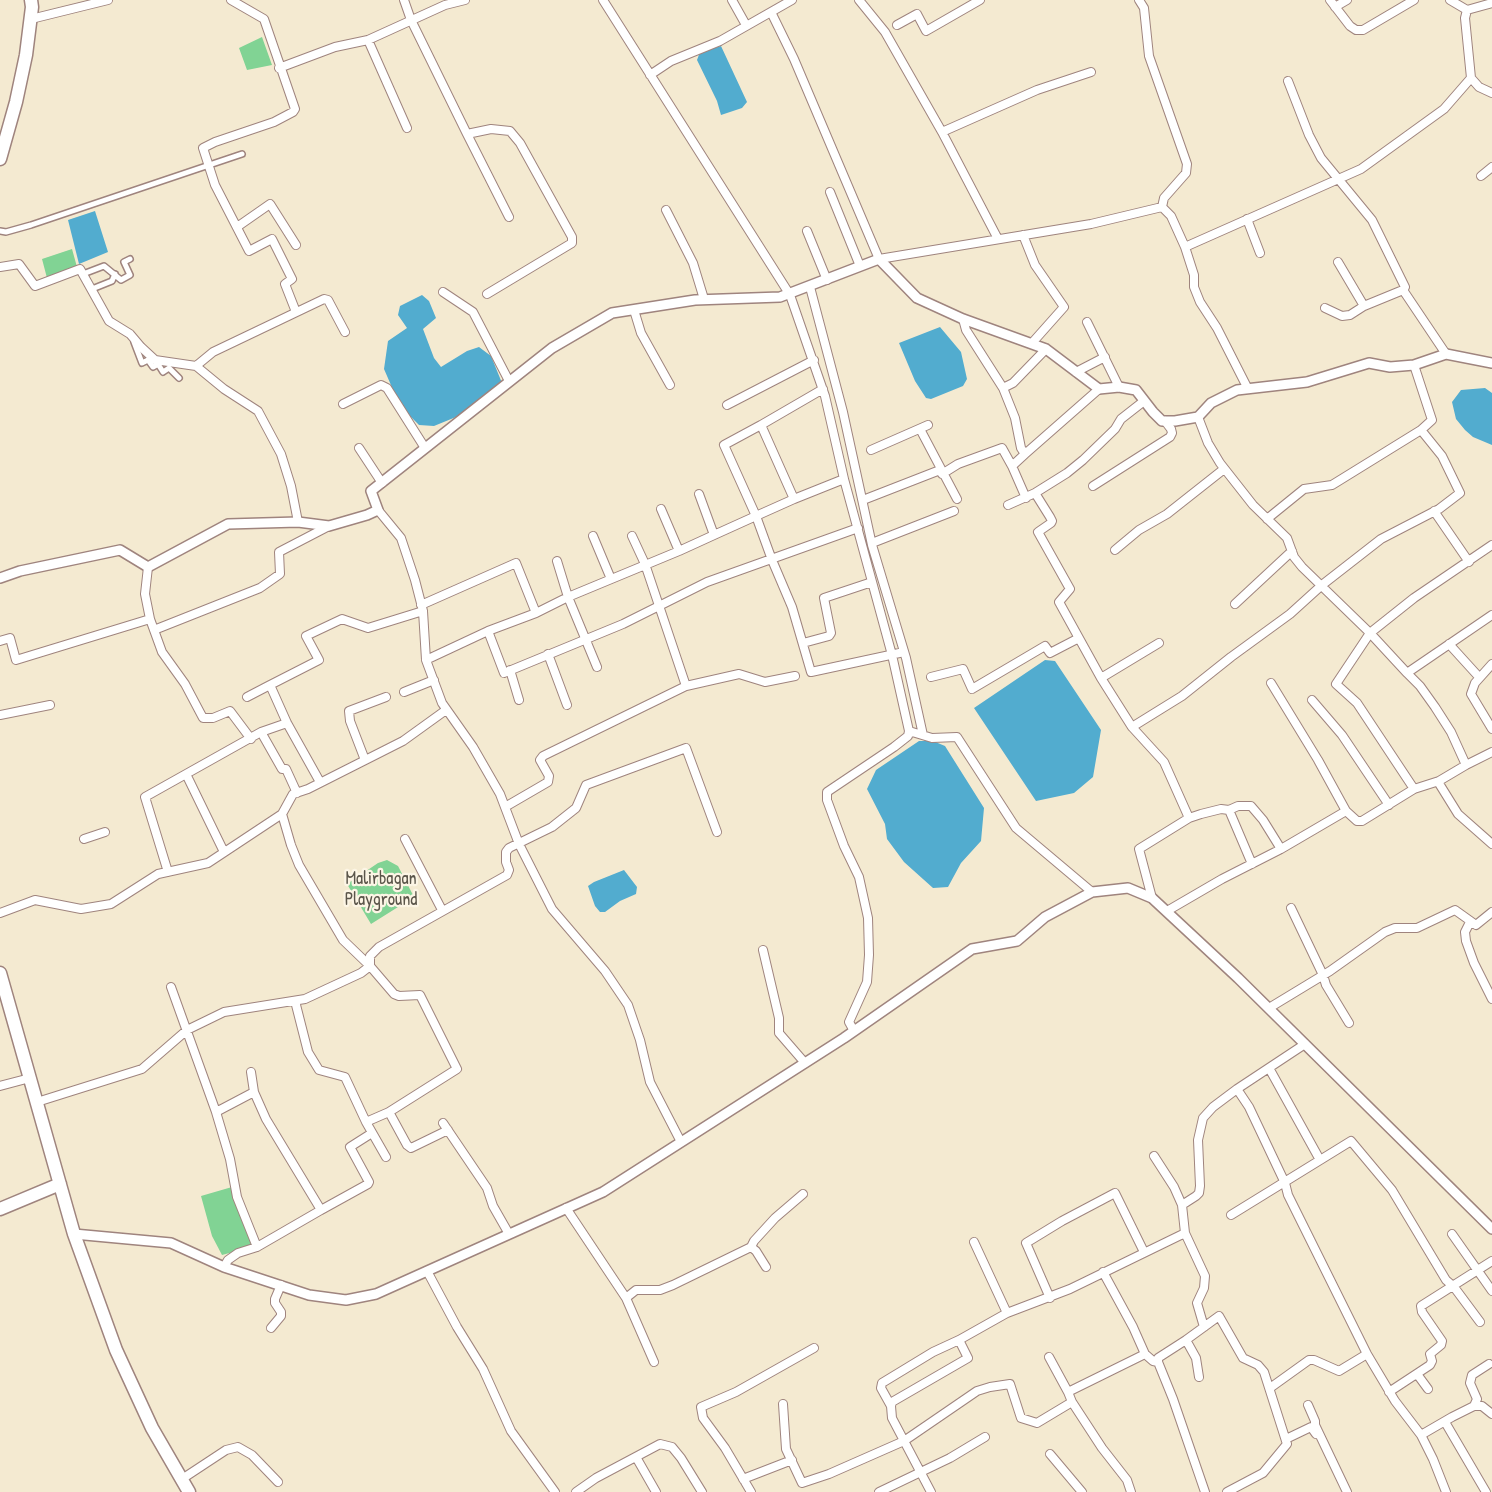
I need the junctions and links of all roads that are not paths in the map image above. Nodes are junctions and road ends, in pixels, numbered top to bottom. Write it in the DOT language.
graph roads {
  1 [pos="31,0"];
  2 [pos="108,0"];
  3 [pos="231,0"];
  4 [pos="404,0"];
  5 [pos="465,0"];
  6 [pos="603,0"];
  7 [pos="732,0"];
  8 [pos="792,0"];
  9 [pos="859,0"];
  10 [pos="980,0"];
  11 [pos="1139,0"];
  12 [pos="1347,0"];
  13 [pos="1414,0"];
  14 [pos="1450,0"];
  15 [pos="444,3"];
  16 [pos="1333,3"];
  17 [pos="1492,3"];
  18 [pos="1467,10"];
  19 [pos="771,12"];
  20 [pos="31,19"];
  21 [pos="411,20"];
  22 [pos="897,25"];
  23 [pos="746,26"];
  24 [pos="369,40"];
  25 [pos="279,68"];
  26 [pos="1090,72"];
  27 [pos="650,75"];
  28 [pos="1471,78"];
  29 [pos="1288,81"];
  30 [pos="1492,93"];
  31 [pos="407,128"];
  32 [pos="942,132"];
  33 [pos="467,134"];
  34 [pos="242,154"];
  35 [pos="0,159"];
  36 [pos="208,166"];
  37 [pos="1492,167"];
  38 [pos="1481,176"];
  39 [pos="1338,179"];
  40 [pos="830,192"];
  41 [pos="1162,207"];
  42 [pos="666,210"];
  43 [pos="509,217"];
  44 [pos="1247,219"];
  45 [pos="237,227"];
  46 [pos="0,231"];
  47 [pos="807,231"];
  48 [pos="1023,235"];
  49 [pos="998,239"];
  50 [pos="296,245"];
  51 [pos="1185,247"];
  52 [pos="1260,253"];
  53 [pos="130,259"];
  54 [pos="879,259"];
  55 [pos="1338,262"];
  56 [pos="860,266"];
  57 [pos="0,267"];
  58 [pos="83,274"];
  59 [pos="115,274"];
  60 [pos="827,280"];
  61 [pos="810,287"];
  62 [pos="92,289"];
  63 [pos="1403,290"];
  64 [pos="443,292"];
  65 [pos="488,294"];
  66 [pos="790,295"];
  67 [pos="704,299"];
  68 [pos="1364,306"];
  69 [pos="1325,308"];
  70 [pos="634,310"];
  71 [pos="296,312"];
  72 [pos="963,319"];
  73 [pos="1087,322"];
  74 [pos="345,332"];
  75 [pos="133,338"];
  76 [pos="1032,343"];
  77 [pos="1046,350"];
  78 [pos="1446,354"];
  79 [pos="1105,357"];
  80 [pos="814,360"];
  81 [pos="161,362"];
  82 [pos="1492,363"];
  83 [pos="1414,365"];
  84 [pos="196,366"];
  85 [pos="1076,372"];
  86 [pos="179,378"];
  87 [pos="509,381"];
  88 [pos="670,385"];
  89 [pos="1119,387"];
  90 [pos="1247,387"];
  91 [pos="1003,388"];
  92 [pos="823,389"];
  93 [pos="1099,389"];
  94 [pos="1144,401"];
  95 [pos="343,404"];
  96 [pos="726,405"];
  97 [pos="1198,417"];
  98 [pos="1165,421"];
  99 [pos="761,426"];
  100 [pos="1421,430"];
  101 [pos="359,448"];
  102 [pos="425,448"];
  103 [pos="871,450"];
  104 [pos="1024,454"];
  105 [pos="1012,466"];
  106 [pos="1224,469"];
  107 [pos="941,472"];
  108 [pos="844,479"];
  109 [pos="382,483"];
  110 [pos="1093,486"];
  111 [pos="1035,493"];
  112 [pos="699,494"];
  113 [pos="1026,498"];
  114 [pos="794,499"];
  115 [pos="957,499"];
  116 [pos="863,500"];
  117 [pos="1008,505"];
  118 [pos="661,509"];
  119 [pos="378,510"];
  120 [pos="954,511"];
  121 [pos="1434,512"];
  122 [pos="756,516"];
  123 [pos="1267,519"];
  124 [pos="298,522"];
  125 [pos="329,526"];
  126 [pos="858,528"];
  127 [pos="714,535"];
  128 [pos="593,536"];
  129 [pos="632,536"];
  130 [pos="872,543"];
  131 [pos="1492,545"];
  132 [pos="1115,550"];
  133 [pos="679,551"];
  134 [pos="1292,551"];
  135 [pos="772,560"];
  136 [pos="557,561"];
  137 [pos="1469,562"];
  138 [pos="645,564"];
  139 [pos="148,567"];
  140 [pos="0,578"];
  141 [pos="611,579"];
  142 [pos="872,582"];
  143 [pos="1322,585"];
  144 [pos="568,597"];
  145 [pos="1235,604"];
  146 [pos="660,605"];
  147 [pos="422,608"];
  148 [pos="536,613"];
  149 [pos="1492,615"];
  150 [pos="150,619"];
  151 [pos="154,630"];
  152 [pos="488,631"];
  153 [pos="1370,633"];
  154 [pos="1079,638"];
  155 [pos="585,639"];
  156 [pos="0,641"];
  157 [pos="803,643"];
  158 [pos="1158,643"];
  159 [pos="1449,644"];
  160 [pos="904,652"];
  161 [pos="548,654"];
  162 [pos="892,655"];
  163 [pos="426,660"];
  164 [pos="1492,664"];
  165 [pos="597,667"];
  166 [pos="510,670"];
  167 [pos="1407,673"];
  168 [pos="795,676"];
  169 [pos="931,677"];
  170 [pos="1479,677"];
  171 [pos="1101,678"];
  172 [pos="434,680"];
  173 [pos="1271,683"];
  174 [pos="270,685"];
  175 [pos="686,686"];
  176 [pos="404,692"];
  177 [pos="247,697"];
  178 [pos="386,697"];
  179 [pos="519,700"];
  180 [pos="1312,700"];
  181 [pos="50,705"];
  182 [pos="567,705"];
  183 [pos="446,710"];
  184 [pos="0,715"];
  185 [pos="287,723"];
  186 [pos="1132,726"];
  187 [pos="1492,729"];
  188 [pos="909,731"];
  189 [pos="261,732"];
  190 [pos="923,735"];
  191 [pos="251,740"];
  192 [pos="1492,752"];
  193 [pos="365,760"];
  194 [pos="1466,765"];
  195 [pos="187,776"];
  196 [pos="1439,781"];
  197 [pos="320,782"];
  198 [pos="1414,789"];
  199 [pos="297,793"];
  200 [pos="1389,805"];
  201 [pos="505,807"];
  202 [pos="1229,810"];
  203 [pos="1346,810"];
  204 [pos="282,814"];
  205 [pos="1189,818"];
  206 [pos="105,832"];
  207 [pos="717,832"];
  208 [pos="84,839"];
  209 [pos="405,839"];
  210 [pos="1492,843"];
  211 [pos="519,844"];
  212 [pos="1281,849"];
  213 [pos="224,852"];
  214 [pos="1252,864"];
  215 [pos="168,872"];
  216 [pos="1092,892"];
  217 [pos="1152,898"];
  218 [pos="1291,908"];
  219 [pos="442,910"];
  220 [pos="1167,911"];
  221 [pos="1492,912"];
  222 [pos="0,913"];
  223 [pos="1470,922"];
  224 [pos="763,950"];
  225 [pos="370,966"];
  226 [pos="0,973"];
  227 [pos="1323,975"];
  228 [pos="171,987"];
  229 [pos="1492,999"];
  230 [pos="294,1001"];
  231 [pos="1269,1008"];
  232 [pos="1349,1023"];
  233 [pos="187,1030"];
  234 [pos="854,1030"];
  235 [pos="1305,1044"];
  236 [pos="805,1063"];
  237 [pos="1269,1068"];
  238 [pos="250,1072"];
  239 [pos="30,1077"];
  240 [pos="0,1086"];
  241 [pos="1237,1089"];
  242 [pos="254,1092"];
  243 [pos="36,1102"];
  244 [pos="216,1112"];
  245 [pos="389,1112"];
  246 [pos="366,1122"];
  247 [pos="372,1133"];
  248 [pos="681,1142"];
  249 [pos="1154,1156"];
  250 [pos="386,1157"];
  251 [pos="1320,1160"];
  252 [pos="1285,1183"];
  253 [pos="60,1184"];
  254 [pos="803,1194"];
  255 [pos="1182,1205"];
  256 [pos="566,1208"];
  257 [pos="0,1209"];
  258 [pos="321,1210"];
  259 [pos="1231,1215"];
  260 [pos="1492,1229"];
  261 [pos="1185,1233"];
  262 [pos="74,1234"];
  263 [pos="509,1234"];
  264 [pos="1452,1234"];
  265 [pos="974,1242"];
  266 [pos="257,1247"];
  267 [pos="751,1247"];
  268 [pos="1144,1252"];
  269 [pos="1492,1261"];
  270 [pos="766,1267"];
  271 [pos="224,1268"];
  272 [pos="427,1271"];
  273 [pos="1477,1271"];
  274 [pos="1103,1272"];
  275 [pos="280,1285"];
  276 [pos="1454,1287"];
  277 [pos="1492,1291"];
  278 [pos="626,1298"];
  279 [pos="1050,1298"];
  280 [pos="1007,1313"];
  281 [pos="1480,1322"];
  282 [pos="1204,1327"];
  283 [pos="271,1328"];
  284 [pos="959,1340"];
  285 [pos="1186,1340"];
  286 [pos="814,1348"];
  287 [pos="1145,1354"];
  288 [pos="1367,1354"];
  289 [pos="1049,1357"];
  290 [pos="654,1362"];
  291 [pos="1158,1362"];
  292 [pos="1489,1364"];
  293 [pos="1417,1374"];
  294 [pos="1199,1377"];
  295 [pos="1270,1388"];
  296 [pos="1428,1389"];
  297 [pos="1068,1392"];
  298 [pos="1389,1392"];
  299 [pos="1072,1402"];
  300 [pos="783,1404"];
  301 [pos="1308,1405"];
  302 [pos="891,1406"];
  303 [pos="1474,1406"];
  304 [pos="1492,1414"];
  305 [pos="1445,1422"];
  306 [pos="1320,1432"];
  307 [pos="1421,1435"];
  308 [pos="986,1437"];
  309 [pos="1286,1439"];
  310 [pos="904,1441"];
  311 [pos="1050,1454"];
  312 [pos="636,1457"];
  313 [pos="792,1460"];
  314 [pos="922,1472"];
  315 [pos="182,1479"];
  316 [pos="743,1479"];
  317 [pos="278,1482"];
  318 [pos="802,1483"];
  319 [pos="189,1492"];
  320 [pos="555,1492"];
  321 [pos="576,1492"];
  322 [pos="656,1492"];
  323 [pos="702,1492"];
  324 [pos="751,1492"];
  325 [pos="804,1492"];
  326 [pos="879,1492"];
  327 [pos="931,1492"];
  328 [pos="1082,1492"];
  329 [pos="1131,1492"];
  330 [pos="1205,1492"];
  331 [pos="1227,1492"];
  332 [pos="1347,1492"];
  333 [pos="1446,1492"];
  334 [pos="1486,1492"];
  1 -- 20 [label="main road"];
  2 -- 20 [label="street"];
  3 -- 25 [label="street"];
  4 -- 21 [label="street"];
  5 -- 15 [label="street"];
  6 -- 27 [label="street"];
  7 -- 23 [label="street"];
  8 -- 19 [label="street"];
  9 -- 32 [label="street"];
  10 -- 22 [label="street"];
  11 -- 41 [label="street"];
  12 -- 16 [label="street"];
  13 -- 16 [label="street"];
  14 -- 18 [label="street"];
  15 -- 21 [label="street"];
  17 -- 18 [label="street"];
  18 -- 28 [label="street"];
  19 -- 23 [label="street"];
  19 -- 54 [label="street"];
  20 -- 35 [label="main road"];
  21 -- 24 [label="street"];
  21 -- 33 [label="street"];
  23 -- 27 [label="street"];
  24 -- 25 [label="street"];
  24 -- 31 [label="street"];
  25 -- 36 [label="street"];
  26 -- 32 [label="street"];
  27 -- 66 [label="street"];
  28 -- 30 [label="street"];
  28 -- 39 [label="street"];
  29 -- 39 [label="street"];
  32 -- 49 [label="street"];
  33 -- 43 [label="street"];
  33 -- 65 [label="street"];
  34 -- 36 [label="street"];
  36 -- 45 [label="street"];
  36 -- 46 [label="street"];
  37 -- 38 [label="street"];
  39 -- 44 [label="street"];
  39 -- 63 [label="street"];
  40 -- 56 [label="street"];
  41 -- 48 [label="street"];
  41 -- 51 [label="street"];
  42 -- 67 [label="street"];
  44 -- 51 [label="street"];
  44 -- 52 [label="street"];
  45 -- 50 [label="street"];
  45 -- 71 [label="street"];
  47 -- 60 [label="street"];
  48 -- 49 [label="street"];
  48 -- 76 [label="street"];
  49 -- 54 [label="street"];
  51 -- 90 [label="street"];
  53 -- 59 [label="street"];
  54 -- 56 [label="street"];
  54 -- 72 [label="street"];
  55 -- 68 [label="street"];
  56 -- 60 [label="street"];
  57 -- 58 [label="street"];
  58 -- 59 [label="street"];
  58 -- 62 [label="street"];
  59 -- 62 [label="street"];
  60 -- 61 [label="street"];
  61 -- 66 [label="street"];
  61 -- 116 [label="street"];
  62 -- 75 [label="street"];
  63 -- 68 [label="street"];
  63 -- 78 [label="street"];
  64 -- 87 [label="street"];
  66 -- 67 [label="street"];
  66 -- 80 [label="street"];
  67 -- 70 [label="street"];
  68 -- 69 [label="street"];
  70 -- 87 [label="street"];
  70 -- 88 [label="street"];
  71 -- 74 [label="street"];
  71 -- 84 [label="street"];
  72 -- 76 [label="street"];
  72 -- 91 [label="street"];
  73 -- 79 [label="street"];
  75 -- 81 [label="street"];
  75 -- 81 [label="street"];
  76 -- 77 [label="street"];
  77 -- 85 [label="street"];
  77 -- 91 [label="street"];
  78 -- 82 [label="street"];
  78 -- 83 [label="street"];
  79 -- 85 [label="street"];
  79 -- 89 [label="street"];
  80 -- 92 [label="street"];
  80 -- 96 [label="street"];
  81 -- 84 [label="street"];
  81 -- 86 [label="street"];
  83 -- 90 [label="street"];
  83 -- 100 [label="street"];
  84 -- 124 [label="street"];
  85 -- 93 [label="street"];
  87 -- 102 [label="street"];
  89 -- 93 [label="street"];
  89 -- 94 [label="street"];
  90 -- 97 [label="street"];
  91 -- 104 [label="street"];
  92 -- 99 [label="street"];
  92 -- 108 [label="street"];
  93 -- 104 [label="street"];
  94 -- 98 [label="street"];
  94 -- 111 [label="street"];
  95 -- 102 [label="street"];
  97 -- 98 [label="street"];
  97 -- 106 [label="street"];
  98 -- 110 [label="street"];
  99 -- 114 [label="street"];
  99 -- 122 [label="street"];
  100 -- 121 [label="street"];
  100 -- 123 [label="street"];
  101 -- 109 [label="street"];
  102 -- 109 [label="street"];
  103 -- 107 [label="street"];
  104 -- 105 [label="street"];
  105 -- 107 [label="street"];
  105 -- 113 [label="street"];
  106 -- 123 [label="street"];
  106 -- 132 [label="street"];
  107 -- 115 [label="street"];
  107 -- 116 [label="street"];
  108 -- 114 [label="street"];
  108 -- 126 [label="street"];
  109 -- 119 [label="street"];
  111 -- 113 [label="street"];
  111 -- 154 [label="street"];
  112 -- 127 [label="street"];
  113 -- 117 [label="street"];
  114 -- 122 [label="street"];
  116 -- 130 [label="street"];
  118 -- 133 [label="street"];
  119 -- 125 [label="street"];
  119 -- 147 [label="street"];
  120 -- 130 [label="street"];
  121 -- 137 [label="street"];
  121 -- 143 [label="street"];
  122 -- 127 [label="street"];
  122 -- 135 [label="street"];
  123 -- 134 [label="street"];
  124 -- 125 [label="street"];
  124 -- 139 [label="street"];
  125 -- 151 [label="street"];
  126 -- 135 [label="street"];
  126 -- 142 [label="street"];
  127 -- 133 [label="street"];
  128 -- 141 [label="street"];
  129 -- 138 [label="street"];
  130 -- 160 [label="street"];
  131 -- 137 [label="street"];
  133 -- 138 [label="street"];
  134 -- 143 [label="street"];
  134 -- 145 [label="street"];
  135 -- 146 [label="street"];
  135 -- 157 [label="street"];
  136 -- 144 [label="street"];
  137 -- 153 [label="street"];
  138 -- 141 [label="street"];
  138 -- 146 [label="street"];
  139 -- 140 [label="street"];
  139 -- 150 [label="street"];
  141 -- 144 [label="street"];
  142 -- 157 [label="street"];
  142 -- 162 [label="street"];
  143 -- 153 [label="street"];
  143 -- 186 [label="street"];
  144 -- 148 [label="street"];
  144 -- 155 [label="street"];
  146 -- 155 [label="street"];
  146 -- 175 [label="street"];
  147 -- 148 [label="street"];
  147 -- 163 [label="street"];
  147 -- 174 [label="street"];
  148 -- 152 [label="street"];
  149 -- 159 [label="street"];
  150 -- 151 [label="street"];
  150 -- 156 [label="street"];
  151 -- 191 [label="street"];
  152 -- 163 [label="street"];
  152 -- 166 [label="street"];
  153 -- 167 [label="street"];
  153 -- 198 [label="street"];
  154 -- 169 [label="street"];
  154 -- 171 [label="street"];
  155 -- 161 [label="street"];
  155 -- 165 [label="street"];
  157 -- 162 [label="street"];
  158 -- 171 [label="street"];
  159 -- 167 [label="street"];
  159 -- 170 [label="street"];
  160 -- 162 [label="street"];
  160 -- 190 [label="street"];
  161 -- 166 [label="street"];
  161 -- 182 [label="street"];
  162 -- 188 [label="street"];
  163 -- 172 [label="street"];
  164 -- 170 [label="street"];
  166 -- 179 [label="street"];
  167 -- 194 [label="street"];
  168 -- 175 [label="street"];
  170 -- 187 [label="street"];
  171 -- 186 [label="street"];
  172 -- 176 [label="street"];
  172 -- 183 [label="street"];
  173 -- 203 [label="street"];
  174 -- 177 [label="street"];
  174 -- 185 [label="street"];
  175 -- 201 [label="street"];
  178 -- 193 [label="street"];
  180 -- 200 [label="street"];
  181 -- 184 [label="street"];
  183 -- 193 [label="street"];
  183 -- 201 [label="street"];
  185 -- 189 [label="street"];
  185 -- 197 [label="street"];
  186 -- 205 [label="street"];
  188 -- 190 [label="street"];
  188 -- 234 [label="street"];
  189 -- 191 [label="street"];
  189 -- 199 [label="street"];
  190 -- 216 [label="street"];
  191 -- 195 [label="street"];
  192 -- 194 [label="street"];
  193 -- 197 [label="street"];
  194 -- 196 [label="street"];
  195 -- 213 [label="street"];
  195 -- 215 [label="street"];
  196 -- 198 [label="street"];
  196 -- 210 [label="street"];
  197 -- 199 [label="street"];
  198 -- 200 [label="street"];
  199 -- 204 [label="street"];
  200 -- 203 [label="street"];
  201 -- 211 [label="street"];
  202 -- 205 [label="street"];
  202 -- 212 [label="street"];
  202 -- 214 [label="street"];
  203 -- 212 [label="street"];
  204 -- 213 [label="street"];
  204 -- 225 [label="street"];
  205 -- 217 [label="street"];
  206 -- 208 [label="street"];
  207 -- 211 [label="street"];
  209 -- 219 [label="street"];
  211 -- 219 [label="street"];
  211 -- 248 [label="street"];
  212 -- 214 [label="street"];
  213 -- 215 [label="street"];
  214 -- 220 [label="street"];
  215 -- 222 [label="street"];
  216 -- 217 [label="street"];
  216 -- 234 [label="street"];
  217 -- 220 [label="street"];
  218 -- 227 [label="street"];
  219 -- 225 [label="street"];
  220 -- 231 [label="street"];
  221 -- 223 [label="street"];
  223 -- 227 [label="street"];
  223 -- 229 [label="street"];
  224 -- 236 [label="street"];
  225 -- 230 [label="street"];
  225 -- 245 [label="street"];
  226 -- 239 [label="main road"];
  227 -- 231 [label="street"];
  227 -- 232 [label="street"];
  228 -- 233 [label="street"];
  230 -- 233 [label="street"];
  230 -- 246 [label="street"];
  231 -- 235 [label="street"];
  233 -- 243 [label="street"];
  233 -- 244 [label="street"];
  234 -- 236 [label="street"];
  235 -- 237 [label="street"];
  235 -- 260 [label="street"];
  236 -- 248 [label="street"];
  237 -- 241 [label="street"];
  237 -- 251 [label="street"];
  238 -- 242 [label="street"];
  239 -- 240 [label="street"];
  239 -- 243 [label="main road"];
  241 -- 252 [label="street"];
  241 -- 255 [label="street"];
  242 -- 244 [label="street"];
  242 -- 258 [label="street"];
  243 -- 253 [label="main road"];
  244 -- 266 [label="street"];
  245 -- 246 [label="street"];
  245 -- 263 [label="street"];
  246 -- 247 [label="street"];
  247 -- 250 [label="street"];
  247 -- 258 [label="street"];
  248 -- 256 [label="street"];
  249 -- 255 [label="street"];
  251 -- 252 [label="street"];
  251 -- 276 [label="street"];
  252 -- 259 [label="street"];
  252 -- 288 [label="street"];
  253 -- 257 [label="main road"];
  253 -- 262 [label="main road"];
  254 -- 267 [label="street"];
  255 -- 261 [label="street"];
  256 -- 263 [label="street"];
  256 -- 278 [label="street"];
  258 -- 266 [label="street"];
  261 -- 268 [label="street"];
  261 -- 282 [label="street"];
  262 -- 271 [label="street"];
  262 -- 315 [label="main road"];
  263 -- 272 [label="street"];
  264 -- 273 [label="street"];
  265 -- 280 [label="street"];
  266 -- 271 [label="street"];
  267 -- 270 [label="street"];
  267 -- 278 [label="street"];
  268 -- 274 [label="street"];
  268 -- 279 [label="street"];
  269 -- 273 [label="street"];
  271 -- 275 [label="street"];
  272 -- 275 [label="street"];
  272 -- 320 [label="street"];
  273 -- 276 [label="street"];
  273 -- 277 [label="street"];
  274 -- 279 [label="street"];
  274 -- 287 [label="street"];
  275 -- 283 [label="street"];
  276 -- 281 [label="street"];
  276 -- 293 [label="street"];
  278 -- 290 [label="street"];
  279 -- 280 [label="street"];
  280 -- 284 [label="street"];
  282 -- 285 [label="street"];
  282 -- 295 [label="street"];
  284 -- 302 [label="street"];
  284 -- 302 [label="street"];
  285 -- 291 [label="street"];
  285 -- 294 [label="street"];
  286 -- 316 [label="street"];
  287 -- 291 [label="street"];
  287 -- 297 [label="street"];
  288 -- 295 [label="street"];
  288 -- 298 [label="street"];
  289 -- 297 [label="street"];
  291 -- 330 [label="street"];
  292 -- 303 [label="street"];
  293 -- 296 [label="street"];
  293 -- 298 [label="street"];
  295 -- 309 [label="street"];
  297 -- 299 [label="street"];
  298 -- 307 [label="street"];
  299 -- 310 [label="street"];
  299 -- 329 [label="street"];
  300 -- 313 [label="street"];
  301 -- 306 [label="street"];
  302 -- 310 [label="street"];
  303 -- 304 [label="street"];
  303 -- 305 [label="street"];
  305 -- 307 [label="street"];
  305 -- 334 [label="street"];
  306 -- 309 [label="street"];
  306 -- 332 [label="street"];
  307 -- 333 [label="street"];
  308 -- 314 [label="street"];
  309 -- 331 [label="street"];
  310 -- 314 [label="street"];
  310 -- 318 [label="street"];
  311 -- 328 [label="street"];
  312 -- 321 [label="street"];
  312 -- 322 [label="street"];
  312 -- 323 [label="street"];
  313 -- 316 [label="street"];
  313 -- 318 [label="street"];
  314 -- 326 [label="street"];
  314 -- 327 [label="street"];
  315 -- 317 [label="street"];
  315 -- 319 [label="main road"];
  316 -- 324 [label="street"];
  318 -- 325 [label="street"];
}
